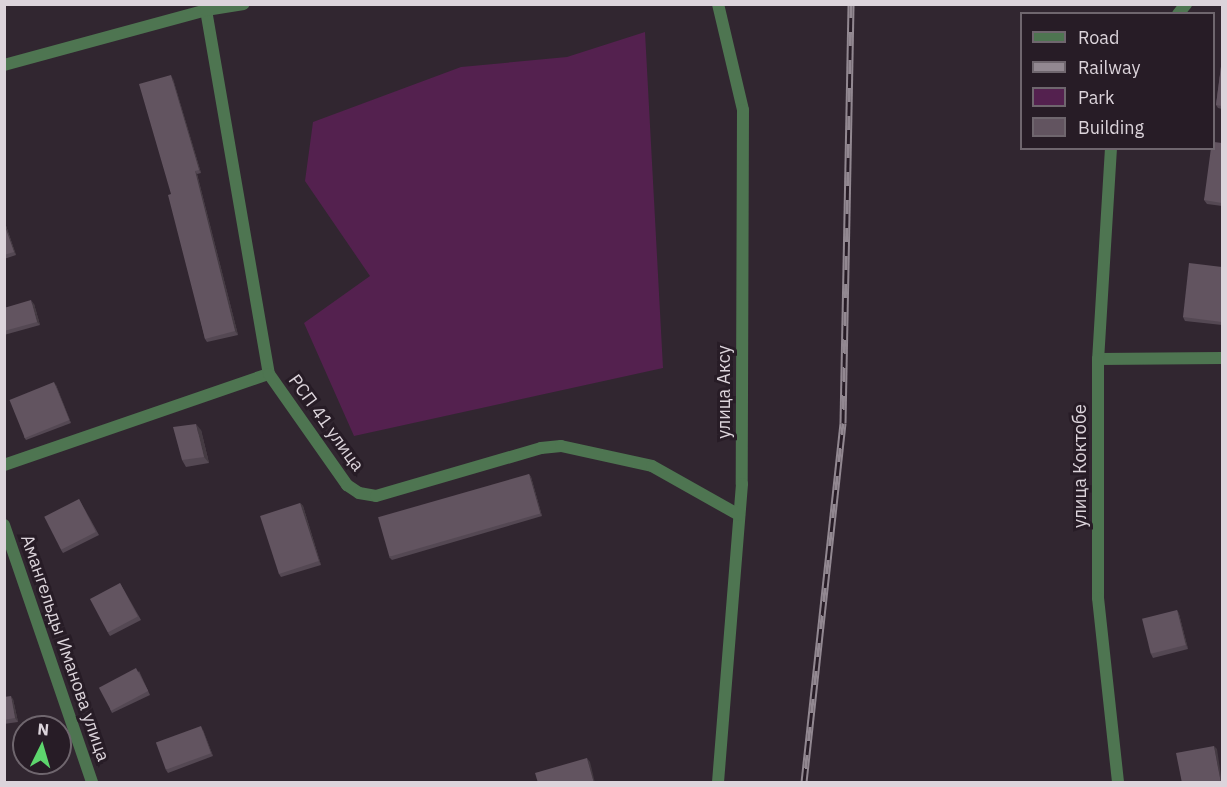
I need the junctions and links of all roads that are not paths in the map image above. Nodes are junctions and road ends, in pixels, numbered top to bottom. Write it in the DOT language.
graph roads {
  1 [pos="244,4"];
  2 [pos="717,4"];
  3 [pos="206,10"];
  4 [pos="4,65"];
  5 [pos="1111,150"];
  6 [pos="1222,358"];
  7 [pos="1098,359"];
  8 [pos="269,374"];
  9 [pos="4,465"];
  10 [pos="739,515"];
  11 [pos="4,525"];
  12 [pos="92,783"];
  13 [pos="718,783"];
  14 [pos="1118,783"];
  1 -- 3 [label="street"];
  2 -- 10 [label="street, улица Аксу"];
  3 -- 4 [label="street"];
  3 -- 8 [label="street, РСП 41 улица"];
  5 -- 7 [label="street, улица Коктобе"];
  6 -- 7 [label="street"];
  7 -- 14 [label="street, улица Коктобе"];
  8 -- 9 [label="street"];
  8 -- 10 [label="street, РСП 41 улица"];
  10 -- 13 [label="street, улица Аксу"];
  11 -- 12 [label="street, Амангельды Иманова улица"];
}
